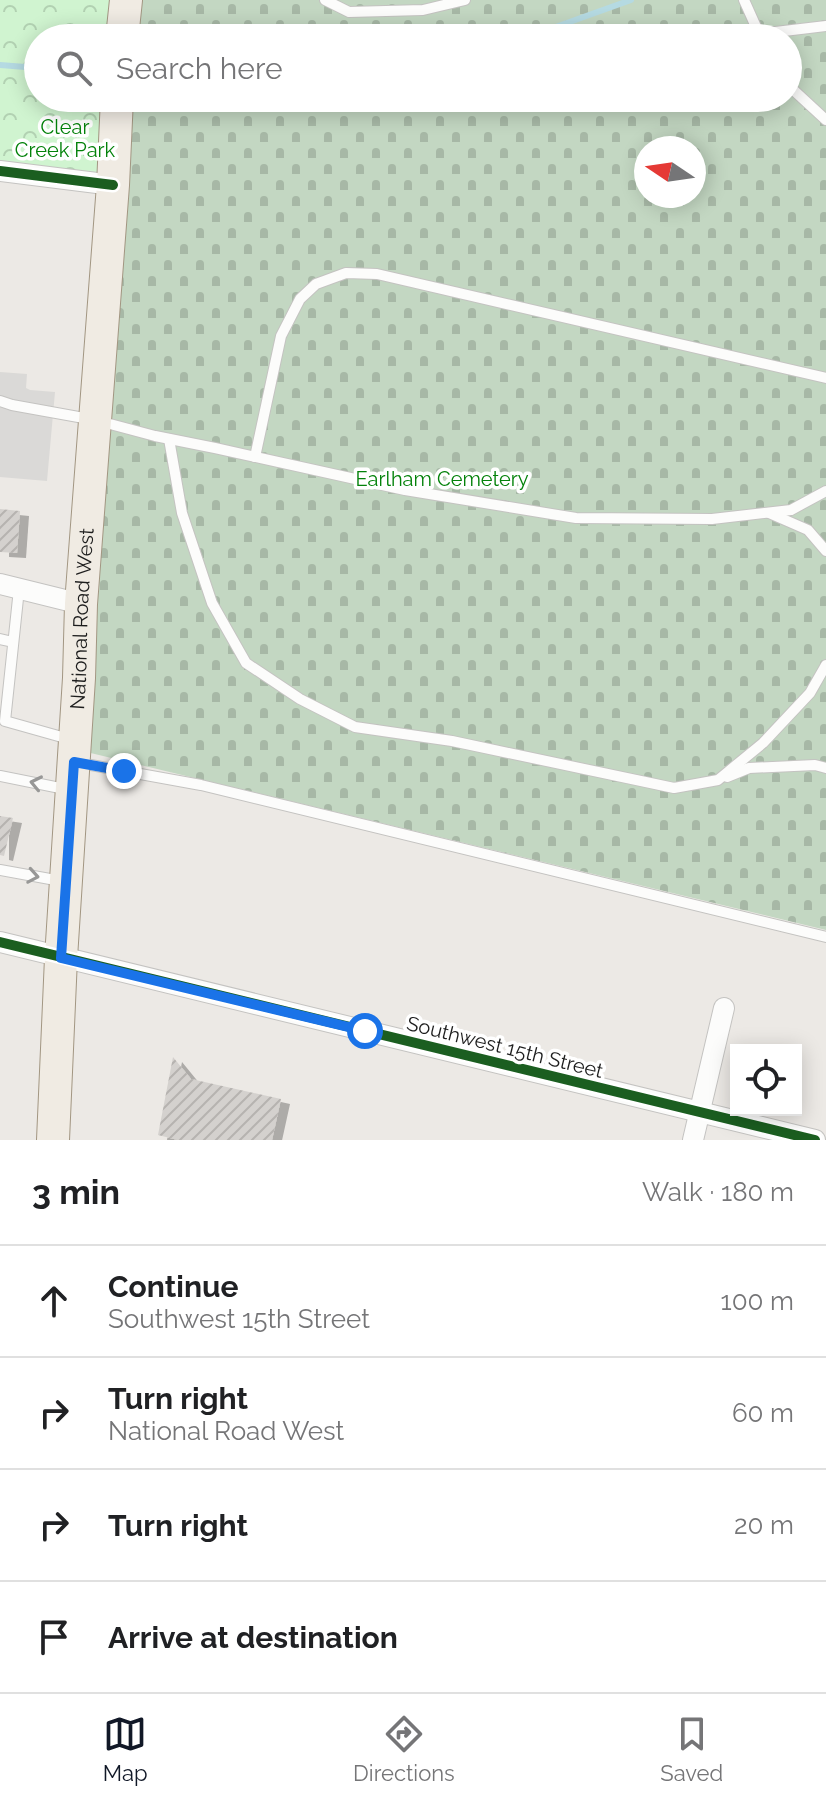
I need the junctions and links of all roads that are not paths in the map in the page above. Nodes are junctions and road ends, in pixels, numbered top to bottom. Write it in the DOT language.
graph roads {
  1 [pos="126,0"];
  2 [pos="325,0"];
  3 [pos="465,0"];
  4 [pos="744,0"];
  5 [pos="451,2"];
  6 [pos="123,24"];
  7 [pos="755,24"];
  8 [pos="826,26"];
  9 [pos="802,30"];
  10 [pos="802,98"];
  11 [pos="116,112"];
  12 [pos="826,120"];
  13 [pos="0,171"];
  14 [pos="113,185"];
  15 [pos="826,378"];
  16 [pos="0,401"];
  17 [pos="95,420"];
  18 [pos="169,439"];
  19 [pos="255,457"];
  20 [pos="826,491"];
  21 [pos="767,513"];
  22 [pos="826,551"];
  23 [pos="9,586"];
  24 [pos="81,604"];
  25 [pos="0,639"];
  26 [pos="13,642"];
  27 [pos="826,665"];
  28 [pos="73,764"];
  29 [pos="826,768"];
  30 [pos="0,776"];
  31 [pos="718,780"];
  32 [pos="0,870"];
  33 [pos="66,882"];
  34 [pos="826,937"];
  35 [pos="0,942"];
  36 [pos="61,958"];
  37 [pos="724,1008"];
  38 [pos="699,1112"];
  39 [pos="53,1140"];
  40 [pos="693,1140"];
  41 [pos="815,1140"];
  1 -- 6 [label="main road"];
  2 -- 5 [label="lane"];
  3 -- 5 [label="lane"];
  4 -- 7 [label="lane"];
  8 -- 9 [label="lane"];
  10 -- 12 [label="lane"];
  11 -- 14 [label="main road, National Road West"];
  13 -- 14 [label="street"];
  14 -- 17 [label="main road, National Road West"];
  15 -- 19 [label="lane"];
  16 -- 17 [label="lane"];
  17 -- 18 [label="lane"];
  17 -- 24 [label="main road, National Road West"];
  18 -- 19 [label="lane"];
  18 -- 31 [label="lane"];
  19 -- 21 [label="lane"];
  20 -- 21 [label="lane"];
  21 -- 22 [label="lane"];
  23 -- 24 [label="street"];
  23 -- 26 [label="lane"];
  24 -- 28 [label="main road, National Road West"];
  25 -- 26 [label="lane"];
  26 -- 28 [label="lane"];
  27 -- 31 [label="lane"];
  28 -- 30 [label="lane, one-way"];
  28 -- 33 [label="main road, National Road West"];
  28 -- 34 [label="lane"];
  29 -- 31 [label="lane"];
  32 -- 33 [label="lane, one-way"];
  33 -- 36 [label="main road, National Road West"];
  35 -- 36 [label="street, Southwest 15th Street"];
  36 -- 38 [label="street, Southwest 15th Street"];
  36 -- 39 [label="main road, National Road West"];
  37 -- 38 [label="street"];
  38 -- 40 [label="street"];
  38 -- 41 [label="street, Southwest 15th Street"];
}
